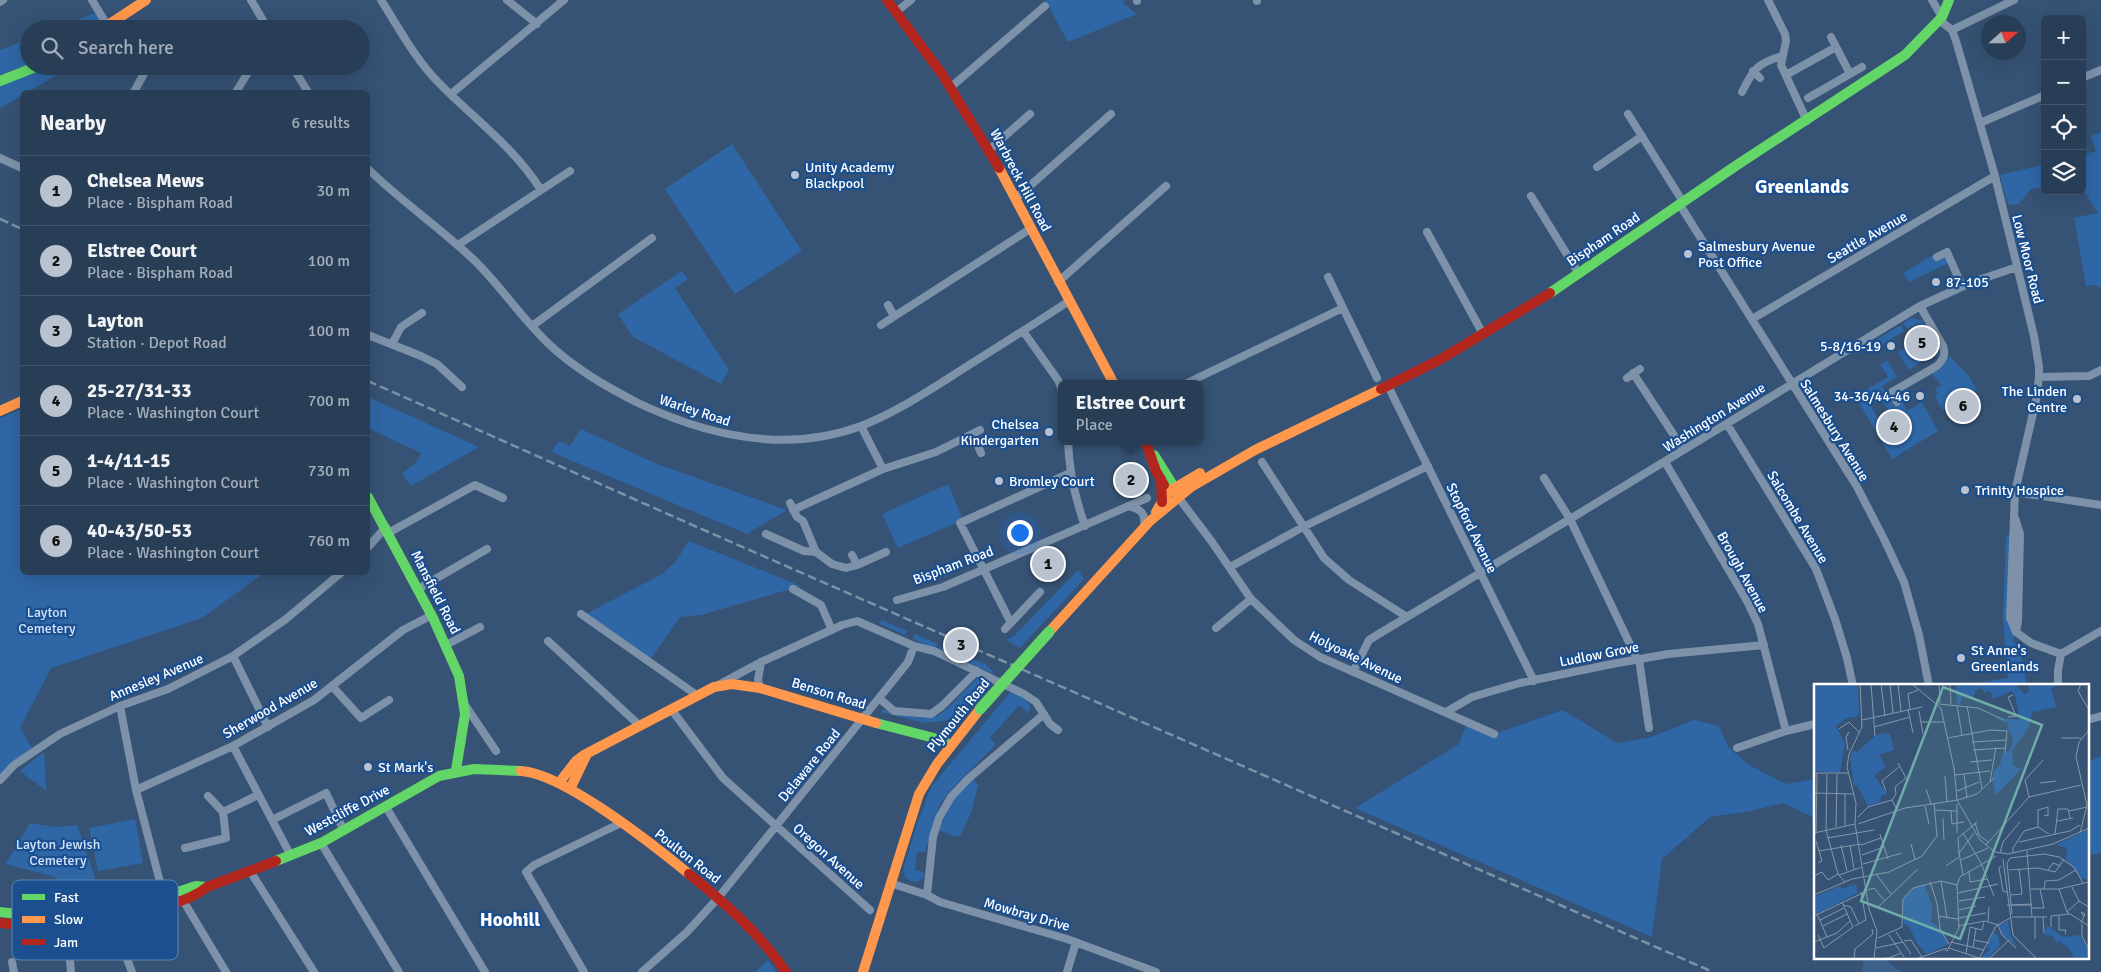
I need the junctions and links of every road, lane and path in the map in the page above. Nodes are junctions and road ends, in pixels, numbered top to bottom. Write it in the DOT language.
graph roads {
  1 [pos="92,0"];
  2 [pos="146,0"];
  3 [pos="251,0"];
  4 [pos="382,0"];
  5 [pos="507,0"];
  6 [pos="564,0"];
  7 [pos="888,0"];
  8 [pos="911,0"];
  9 [pos="1768,0"];
  10 [pos="1932,0"];
  11 [pos="1949,0"];
  12 [pos="2014,0"];
  13 [pos="1045,6"];
  14 [pos="896,12"];
  15 [pos="118,18"];
  16 [pos="1940,18"];
  17 [pos="101,20"];
  18 [pos="115,20"];
  19 [pos="263,20"];
  20 [pos="537,24"];
  21 [pos="1952,30"];
  22 [pos="1831,37"];
  23 [pos="1836,47"];
  24 [pos="1782,56"];
  25 [pos="1862,68"];
  26 [pos="1753,70"];
  27 [pos="2101,70"];
  28 [pos="20,73"];
  29 [pos="1850,74"];
  30 [pos="143,75"];
  31 [pos="246,75"];
  32 [pos="298,75"];
  33 [pos="1786,75"];
  34 [pos="2086,76"];
  35 [pos="1760,78"];
  36 [pos="0,81"];
  37 [pos="951,87"];
  38 [pos="135,90"];
  39 [pos="237,90"];
  40 [pos="307,90"];
  41 [pos="1742,92"];
  42 [pos="451,94"];
  43 [pos="2041,96"];
  44 [pos="1808,98"];
  45 [pos="1030,114"];
  46 [pos="1111,114"];
  47 [pos="1628,114"];
  48 [pos="1807,121"];
  49 [pos="1980,123"];
  50 [pos="1642,136"];
  51 [pos="989,150"];
  52 [pos="0,158"];
  53 [pos="20,167"];
  54 [pos="1596,167"];
  55 [pos="370,171"];
  56 [pos="570,171"];
  57 [pos="1995,176"];
  58 [pos="1166,186"];
  59 [pos="541,190"];
  60 [pos="1531,196"];
  61 [pos="1015,199"];
  62 [pos="1681,204"];
  63 [pos="1030,228"];
  64 [pos="1426,232"];
  65 [pos="652,238"];
  66 [pos="458,245"];
  67 [pos="1937,257"];
  68 [pos="2017,268"];
  69 [pos="1579,274"];
  70 [pos="1328,277"];
  71 [pos="1058,282"];
  72 [pos="1962,286"];
  73 [pos="1069,301"];
  74 [pos="888,306"];
  75 [pos="1920,306"];
  76 [pos="1343,308"];
  77 [pos="422,313"];
  78 [pos="894,316"];
  79 [pos="1752,319"];
  80 [pos="881,325"];
  81 [pos="532,326"];
  82 [pos="1024,331"];
  83 [pos="1483,334"];
  84 [pos="370,336"];
  85 [pos="392,344"];
  86 [pos="2101,370"];
  87 [pos="1633,373"];
  88 [pos="2040,377"];
  89 [pos="1377,378"];
  90 [pos="1058,380"];
  91 [pos="1112,380"];
  92 [pos="1193,380"];
  93 [pos="1792,384"];
  94 [pos="1388,386"];
  95 [pos="462,387"];
  96 [pos="20,402"];
  97 [pos="1897,402"];
  98 [pos="0,411"];
  99 [pos="1727,424"];
  100 [pos="861,426"];
  101 [pos="1068,445"];
  102 [pos="1146,445"];
  103 [pos="1146,445"];
  104 [pos="1683,449"];
  105 [pos="981,452"];
  106 [pos="1262,462"];
  107 [pos="1665,462"];
  108 [pos="1428,466"];
  109 [pos="883,470"];
  110 [pos="1070,473"];
  111 [pos="1544,478"];
  112 [pos="2014,492"];
  113 [pos="1170,494"];
  114 [pos="503,498"];
  115 [pos="1147,498"];
  116 [pos="370,500"];
  117 [pos="2101,505"];
  118 [pos="1128,506"];
  119 [pos="1570,520"];
  120 [pos="1148,524"];
  121 [pos="1085,526"];
  122 [pos="1303,527"];
  123 [pos="388,530"];
  124 [pos="766,534"];
  125 [pos="370,545"];
  126 [pos="487,549"];
  127 [pos="816,552"];
  128 [pos="886,552"];
  129 [pos="852,555"];
  130 [pos="857,565"];
  131 [pos="1230,567"];
  132 [pos="984,569"];
  133 [pos="1481,573"];
  134 [pos="338,575"];
  135 [pos="418,589"];
  136 [pos="793,590"];
  137 [pos="1040,592"];
  138 [pos="1251,599"];
  139 [pos="898,600"];
  140 [pos="581,614"];
  141 [pos="432,615"];
  142 [pos="1407,617"];
  143 [pos="1011,622"];
  144 [pos="480,627"];
  145 [pos="1216,628"];
  146 [pos="1004,629"];
  147 [pos="832,630"];
  148 [pos="2101,631"];
  149 [pos="548,641"];
  150 [pos="1764,645"];
  151 [pos="446,646"];
  152 [pos="914,646"];
  153 [pos="2061,654"];
  154 [pos="233,656"];
  155 [pos="1638,659"];
  156 [pos="761,662"];
  157 [pos="976,671"];
  158 [pos="1354,672"];
  159 [pos="1534,681"];
  160 [pos="1853,684"];
  161 [pos="1929,684"];
  162 [pos="2058,684"];
  163 [pos="332,686"];
  164 [pos="714,687"];
  165 [pos="760,688"];
  166 [pos="698,696"];
  167 [pos="879,698"];
  168 [pos="389,700"];
  169 [pos="120,706"];
  170 [pos="465,706"];
  171 [pos="671,710"];
  172 [pos="1446,712"];
  173 [pos="1044,714"];
  174 [pos="2101,716"];
  175 [pos="862,719"];
  176 [pos="2088,720"];
  177 [pos="1814,724"];
  178 [pos="639,725"];
  179 [pos="268,727"];
  180 [pos="1649,728"];
  181 [pos="962,730"];
  182 [pos="1058,730"];
  183 [pos="1786,731"];
  184 [pos="1494,734"];
  185 [pos="934,738"];
  186 [pos="951,745"];
  187 [pos="233,746"];
  188 [pos="1737,748"];
  189 [pos="496,752"];
  190 [pos="588,753"];
  191 [pos="456,770"];
  192 [pos="0,780"];
  193 [pos="559,782"];
  194 [pos="570,789"];
  195 [pos="136,790"];
  196 [pos="258,795"];
  197 [pos="208,796"];
  198 [pos="386,807"];
  199 [pos="223,812"];
  200 [pos="272,820"];
  201 [pos="621,823"];
  202 [pos="776,826"];
  203 [pos="344,831"];
  204 [pos="320,843"];
  205 [pos="185,848"];
  206 [pos="291,856"];
  207 [pos="250,871"];
  208 [pos="160,880"];
  209 [pos="890,883"];
  210 [pos="180,895"];
  211 [pos="927,895"];
  212 [pos="718,898"];
  213 [pos="870,910"];
  214 [pos="1076,942"];
  215 [pos="126,960"];
  216 [pos="12,962"];
  217 [pos="786,971"];
  218 [pos="14,972"];
  219 [pos="132,972"];
  220 [pos="226,972"];
  221 [pos="314,972"];
  222 [pos="399,972"];
  223 [pos="485,972"];
  224 [pos="584,972"];
  225 [pos="642,972"];
  226 [pos="863,972"];
  227 [pos="1067,972"];
  228 [pos="1156,972"];
  1 -- 17 [label="street"];
  2 -- 15 [label="main road"];
  3 -- 19 [label="street"];
  4 -- 42 [label="street"];
  5 -- 20 [label="street"];
  6 -- 20 [label="street"];
  7 -- 14 [label="main road, Warbreck Hill Road"];
  8 -- 14 [label="street"];
  9 -- 24 [label="street"];
  10 -- 16 [label="street"];
  11 -- 16 [label="main road, Bispham Road"];
  12 -- 21 [label="street"];
  13 -- 37 [label="street"];
  14 -- 37 [label="main road, Warbreck Hill Road"];
  15 -- 18 [label="main road"];
  16 -- 21 [label="street"];
  16 -- 48 [label="main road, Bispham Road"];
  20 -- 42 [label="street"];
  21 -- 49 [label="street, Low Moor Road"];
  22 -- 23 [label="street"];
  23 -- 29 [label="street"];
  23 -- 33 [label="street"];
  24 -- 26 [label="street"];
  24 -- 33 [label="street"];
  25 -- 29 [label="street"];
  26 -- 35 [label="street"];
  26 -- 41 [label="street"];
  27 -- 34 [label="street"];
  28 -- 36 [label="main road"];
  29 -- 44 [label="street"];
  30 -- 38 [label="street"];
  31 -- 39 [label="street"];
  32 -- 40 [label="street"];
  33 -- 48 [label="street"];
  37 -- 51 [label="main road, Warbreck Hill Road"];
  42 -- 59 [label="street"];
  43 -- 49 [label="street"];
  45 -- 51 [label="street"];
  46 -- 61 [label="street"];
  47 -- 50 [label="street, Salmesbury Avenue"];
  48 -- 62 [label="main road, Bispham Road"];
  49 -- 57 [label="street, Low Moor Road"];
  50 -- 54 [label="street"];
  50 -- 62 [label="street, Salmesbury Avenue"];
  51 -- 61 [label="main road, Warbreck Hill Road"];
  52 -- 53 [label="street"];
  55 -- 66 [label="street, Warley Road"];
  56 -- 59 [label="street"];
  57 -- 68 [label="street, Low Moor Road"];
  57 -- 79 [label="street, Seattle Avenue"];
  58 -- 71 [label="street"];
  59 -- 66 [label="street"];
  60 -- 69 [label="street"];
  61 -- 63 [label="main road, Warbreck Hill Road"];
  62 -- 69 [label="main road, Bispham Road"];
  62 -- 79 [label="street, Salmesbury Avenue"];
  63 -- 71 [label="main road, Warbreck Hill Road"];
  63 -- 78 [label="street"];
  64 -- 83 [label="street"];
  65 -- 81 [label="street"];
  66 -- 81 [label="street, Warley Road"];
  67 -- 72 [label="street"];
  68 -- 72 [label="street, Washington Avenue"];
  68 -- 88 [label="street, Low Moor Road"];
  69 -- 83 [label="main road, Bispham Road"];
  70 -- 76 [label="street"];
  71 -- 73 [label="main road, Warbreck Hill Road"];
  72 -- 75 [label="street, Washington Avenue"];
  73 -- 82 [label="street, Warley Road"];
  73 -- 91 [label="main road, Warbreck Hill Road"];
  74 -- 78 [label="street"];
  75 -- 93 [label="street, Washington Avenue"];
  75 -- 97 [label="street"];
  76 -- 89 [label="street"];
  76 -- 92 [label="street"];
  77 -- 85 [label="street"];
  78 -- 80 [label="street"];
  79 -- 93 [label="street, Salmesbury Avenue"];
  81 -- 100 [label="street, Warley Road"];
  82 -- 90 [label="street"];
  82 -- 100 [label="street, Warley Road"];
  83 -- 94 [label="main road, Bispham Road"];
  84 -- 85 [label="street"];
  85 -- 95 [label="street"];
  86 -- 88 [label="street"];
  87 -- 104 [label="street"];
  88 -- 112 [label="street, Low Moor Road"];
  93 -- 99 [label="street, Washington Avenue"];
  93 -- 161 [label="street, Salmesbury Avenue"];
  94 -- 108 [label="street, Stopford Avenue"];
  94 -- 113 [label="main road, Bispham Road"];
  96 -- 98 [label="main road"];
  99 -- 104 [label="street, Washington Avenue"];
  99 -- 160 [label="street, Salcombe Avenue"];
  100 -- 109 [label="street"];
  101 -- 110 [label="street"];
  102 -- 113 [label="main road"];
  103 -- 113 [label="main road"];
  104 -- 107 [label="street, Washington Avenue"];
  105 -- 109 [label="street"];
  106 -- 122 [label="street"];
  107 -- 119 [label="street, Washington Avenue"];
  107 -- 150 [label="street, Brough Avenue"];
  108 -- 122 [label="street"];
  108 -- 133 [label="street, Stopford Avenue"];
  109 -- 127 [label="street"];
  110 -- 121 [label="street"];
  110 -- 132 [label="street"];
  111 -- 119 [label="street"];
  112 -- 117 [label="street"];
  112 -- 153 [label="street, Low Moor Road"];
  113 -- 120 [label="main road, Plymouth Road"];
  113 -- 120 [label="main road, Plymouth Road"];
  113 -- 131 [label="street, Holyoake Avenue"];
  114 -- 123 [label="street"];
  115 -- 118 [label="street, Bispham Road"];
  116 -- 123 [label="main road, Mansfield Road"];
  118 -- 120 [label="street"];
  118 -- 121 [label="street, Bispham Road"];
  119 -- 133 [label="street, Washington Avenue"];
  119 -- 155 [label="street"];
  120 -- 181 [label="main road, Plymouth Road, bridge"];
  121 -- 132 [label="street, Bispham Road"];
  122 -- 131 [label="street"];
  122 -- 142 [label="street"];
  123 -- 125 [label="street"];
  123 -- 135 [label="main road, Mansfield Road"];
  124 -- 127 [label="street"];
  126 -- 135 [label="street"];
  127 -- 130 [label="street"];
  128 -- 130 [label="street"];
  129 -- 130 [label="street"];
  131 -- 138 [label="street, Holyoake Avenue"];
  132 -- 139 [label="street, Bispham Road"];
  132 -- 143 [label="street"];
  133 -- 142 [label="street, Washington Avenue"];
  133 -- 159 [label="street, Stopford Avenue"];
  134 -- 154 [label="street, Annesley Avenue"];
  135 -- 141 [label="main road, Mansfield Road"];
  136 -- 147 [label="street"];
  137 -- 143 [label="street"];
  138 -- 145 [label="street"];
  138 -- 158 [label="street, Holyoake Avenue"];
  140 -- 166 [label="street"];
  141 -- 151 [label="main road, Mansfield Road"];
  141 -- 163 [label="street, Sherwood Avenue"];
  142 -- 158 [label="street, Washington Avenue"];
  143 -- 146 [label="street"];
  144 -- 151 [label="street"];
  147 -- 152 [label="street"];
  147 -- 156 [label="street"];
  148 -- 153 [label="street"];
  149 -- 178 [label="street"];
  150 -- 155 [label="street, Ludlow Grove"];
  150 -- 183 [label="street, Brough Avenue"];
  151 -- 170 [label="main road, Mansfield Road"];
  152 -- 157 [label="street"];
  152 -- 167 [label="street, Delaware Road"];
  153 -- 162 [label="street"];
  154 -- 169 [label="street, Annesley Avenue"];
  154 -- 179 [label="street"];
  155 -- 159 [label="street, Ludlow Grove"];
  155 -- 180 [label="street"];
  156 -- 164 [label="street"];
  156 -- 165 [label="street"];
  157 -- 167 [label="street, Benson Road"];
  157 -- 173 [label="street"];
  158 -- 172 [label="street, Holyoake Avenue"];
  159 -- 172 [label="street, Ludlow Grove"];
  163 -- 168 [label="street"];
  163 -- 179 [label="street, Sherwood Avenue"];
  164 -- 165 [label="main road, Benson Road"];
  164 -- 166 [label="main road"];
  165 -- 175 [label="main road, Benson Road"];
  166 -- 171 [label="main road"];
  167 -- 175 [label="street, Delaware Road"];
  169 -- 192 [label="street, Annesley Avenue"];
  169 -- 195 [label="street"];
  170 -- 189 [label="street, Mansfield Road"];
  170 -- 191 [label="main road, Mansfield Road"];
  171 -- 178 [label="main road"];
  171 -- 202 [label="street, Oregon Avenue"];
  172 -- 184 [label="street, Holyoake Avenue"];
  173 -- 182 [label="street"];
  173 -- 211 [label="street"];
  174 -- 176 [label="street"];
  175 -- 185 [label="main road, Benson Road"];
  175 -- 202 [label="street, Delaware Road"];
  177 -- 183 [label="street"];
  178 -- 190 [label="main road"];
  179 -- 187 [label="street, Sherwood Avenue"];
  181 -- 185 [label="main road, Benson Road"];
  181 -- 186 [label="main road, Plymouth Road"];
  183 -- 188 [label="street"];
  185 -- 186 [label="main road, Benson Road"];
  186 -- 209 [label="main road, Plymouth Road"];
  187 -- 195 [label="street, Sherwood Avenue"];
  187 -- 196 [label="street"];
  190 -- 193 [label="main road"];
  190 -- 194 [label="main road"];
  191 -- 193 [label="main road, Westcliffe Drive"];
  191 -- 198 [label="main road, Westcliffe Drive"];
  193 -- 194 [label="main road, Poulton Road"];
  194 -- 201 [label="main road, Poulton Road"];
  195 -- 208 [label="street"];
  196 -- 199 [label="street"];
  196 -- 200 [label="street"];
  197 -- 199 [label="street"];
  198 -- 203 [label="main road, Westcliffe Drive"];
  198 -- 223 [label="street"];
  199 -- 205 [label="street"];
  200 -- 203 [label="street"];
  200 -- 206 [label="street"];
  201 -- 212 [label="main road, Poulton Road"];
  201 -- 224 [label="street"];
  202 -- 212 [label="street, Delaware Road"];
  202 -- 213 [label="street, Oregon Avenue"];
  203 -- 204 [label="main road, Westcliffe Drive"];
  204 -- 206 [label="main road, Westcliffe Drive"];
  204 -- 222 [label="street"];
  206 -- 207 [label="main road, Westcliffe Drive"];
  207 -- 210 [label="main road, Westcliffe Drive"];
  207 -- 221 [label="street"];
  209 -- 211 [label="street, Mowbray Drive"];
  209 -- 226 [label="main road, Plymouth Road"];
  210 -- 220 [label="street"];
  211 -- 214 [label="street, Mowbray Drive"];
  212 -- 217 [label="main road, Poulton Road"];
  212 -- 225 [label="street, Delaware Road"];
  214 -- 227 [label="street"];
  214 -- 228 [label="street, Mowbray Drive"];
  215 -- 219 [label="street"];
  216 -- 218 [label="street"];
}
